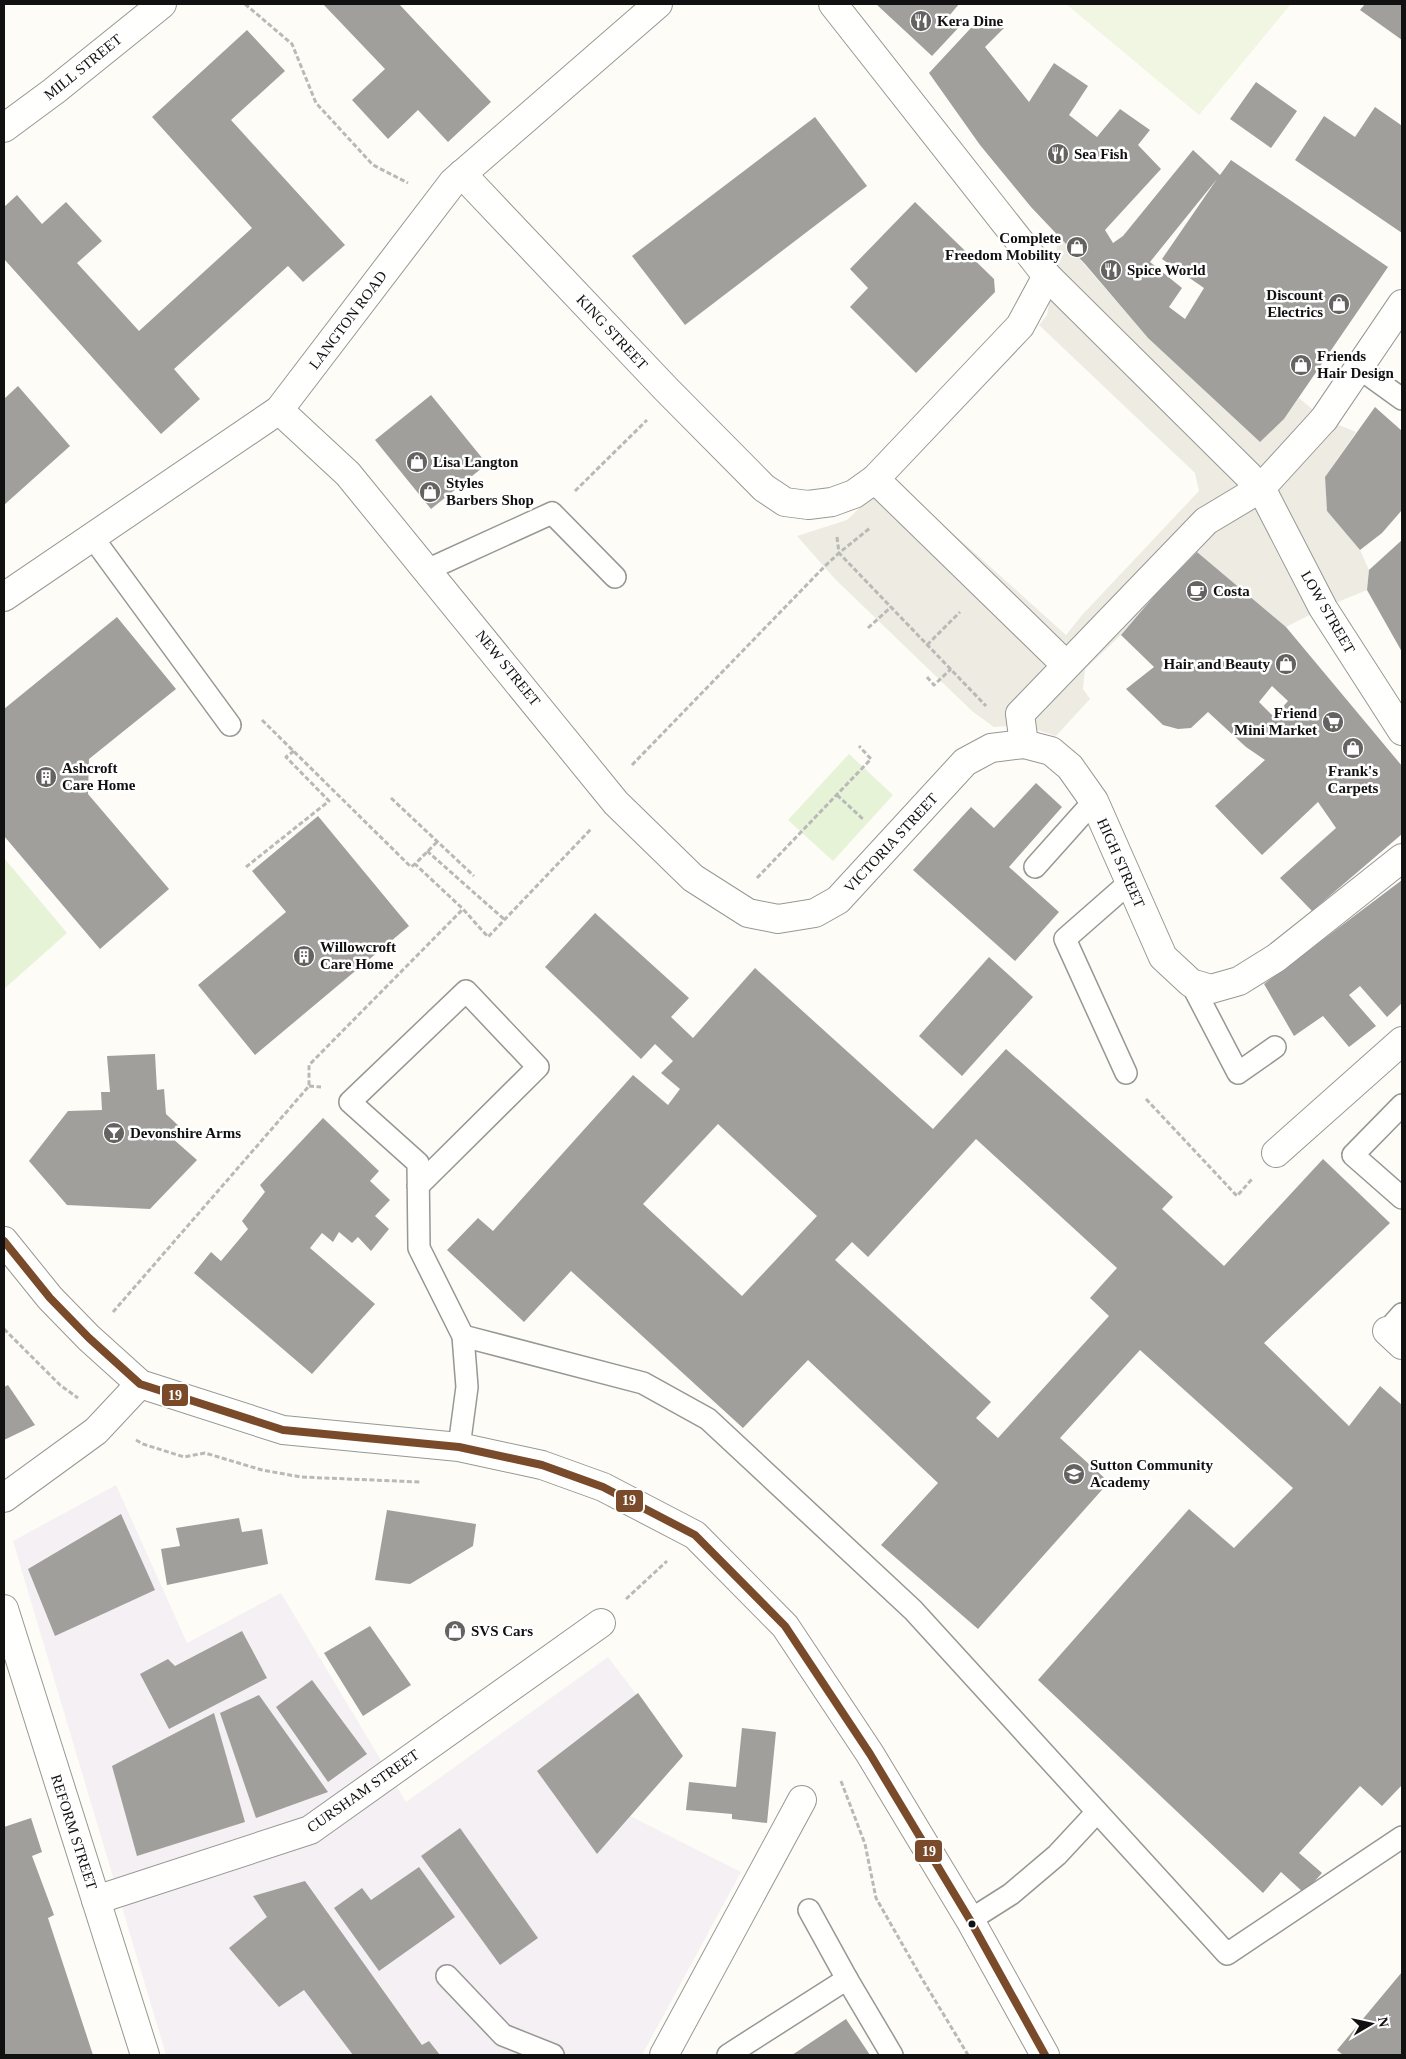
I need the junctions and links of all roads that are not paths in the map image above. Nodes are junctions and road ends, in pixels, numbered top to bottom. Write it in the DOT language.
graph roads {
  1 [pos="162,4"];
  2 [pos="658,4"];
  3 [pos="833,4"];
  4 [pos="4,128"];
  5 [pos="462,174"];
  6 [pos="1047,276"];
  7 [pos="1402,304"];
  8 [pos="1359,368"];
  9 [pos="1402,399"];
  10 [pos="280,410"];
  11 [pos="875,479"];
  12 [pos="1261,488"];
  13 [pos="93,538"];
  14 [pos="426,570"];
  15 [pos="615,577"];
  16 [pos="4,597"];
  17 [pos="1066,665"];
  18 [pos="230,725"];
  19 [pos="1402,731"];
  20 [pos="1024,744"];
  21 [pos="1094,801"];
  22 [pos="1402,858"];
  23 [pos="1035,867"];
  24 [pos="1130,882"];
  25 [pos="748,913"];
  26 [pos="1201,986"];
  27 [pos="1402,1040"];
  28 [pos="1275,1047"];
  29 [pos="1126,1073"];
  30 [pos="1402,1105"];
  31 [pos="1276,1153"];
  32 [pos="418,1186"];
  33 [pos="1402,1198"];
  34 [pos="4,1241"];
  35 [pos="464,1336"];
  36 [pos="140,1384"];
  37 [pos="459,1447"];
  38 [pos="4,1498"];
  39 [pos="4,1609"];
  40 [pos="601,1622"];
  41 [pos="802,1800"];
  42 [pos="1097,1812"];
  43 [pos="1402,1837"];
  44 [pos="96,1900"];
  45 [pos="809,1910"];
  46 [pos="970,1920"];
  47 [pos="447,1976"];
  48 [pos="847,1979"];
  49 [pos="145,2055"];
  50 [pos="553,2055"];
  51 [pos="664,2055"];
  52 [pos="728,2055"];
  53 [pos="892,2055"];
  54 [pos="1045,2055"];
  1 -- 4 [label="street, MILL STREET"];
  2 -- 5 [label="street, LANGTON ROAD"];
  3 -- 6 [label="street, LOW STREET"];
  5 -- 10 [label="street, LANGTON ROAD"];
  5 -- 11 [label="street, KING STREET"];
  6 -- 11 [label="street, KING STREET"];
  6 -- 12 [label="street, LOW STREET"];
  7 -- 8 [label="street"];
  8 -- 9 [label="lane"];
  8 -- 12 [label="street"];
  10 -- 13 [label="street, LANGTON ROAD"];
  10 -- 14 [label="street, NEW STREET"];
  11 -- 17 [label="street"];
  12 -- 17 [label="street"];
  12 -- 19 [label="street, LOW STREET"];
  13 -- 16 [label="street, LANGTON ROAD"];
  13 -- 18 [label="lane"];
  14 -- 15 [label="lane"];
  14 -- 25 [label="street, NEW STREET"];
  17 -- 20 [label="street"];
  20 -- 21 [label="street, HIGH STREET"];
  20 -- 25 [label="street, VICTORIA STREET"];
  21 -- 23 [label="lane"];
  21 -- 24 [label="street, HIGH STREET"];
  22 -- 26 [label="street"];
  24 -- 26 [label="street, HIGH STREET"];
  24 -- 29 [label="lane"];
  26 -- 28 [label="lane"];
  27 -- 31 [label="street"];
  30 -- 33 [label="lane"];
  32 -- 32 [label="lane"];
  32 -- 35 [label="lane"];
  34 -- 36 [label="street"];
  35 -- 37 [label="lane"];
  35 -- 42 [label="lane"];
  36 -- 37 [label="street"];
  36 -- 38 [label="street"];
  37 -- 46 [label="street"];
  39 -- 44 [label="street, REFORM STREET"];
  40 -- 44 [label="street, CURSHAM STREET"];
  41 -- 51 [label="street"];
  42 -- 43 [label="lane"];
  42 -- 46 [label="lane"];
  44 -- 49 [label="street, REFORM STREET"];
  45 -- 48 [label="lane"];
  46 -- 54 [label="street"];
  47 -- 50 [label="lane"];
  48 -- 52 [label="lane"];
  48 -- 53 [label="lane"];
}
